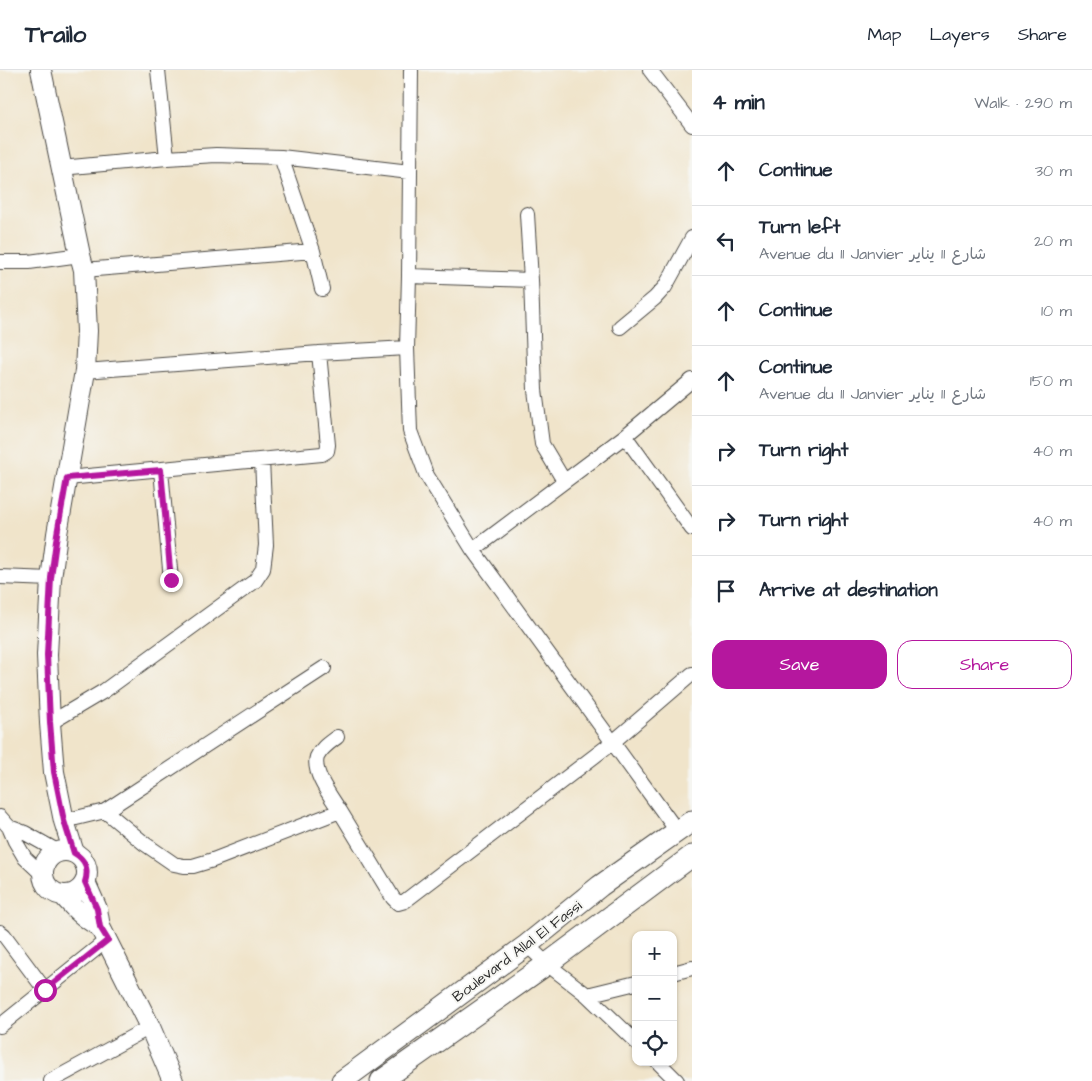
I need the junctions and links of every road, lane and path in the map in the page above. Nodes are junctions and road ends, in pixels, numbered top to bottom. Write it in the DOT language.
graph roads {
  1 [pos="41,70"];
  2 [pos="158,70"];
  3 [pos="411,70"];
  4 [pos="650,70"];
  5 [pos="692,125"];
  6 [pos="281,157"];
  7 [pos="167,158"];
  8 [pos="62,168"];
  9 [pos="410,172"];
  10 [pos="528,214"];
  11 [pos="692,238"];
  12 [pos="313,250"];
  13 [pos="0,262"];
  14 [pos="82,263"];
  15 [pos="409,276"];
  16 [pos="531,280"];
  17 [pos="322,289"];
  18 [pos="620,328"];
  19 [pos="407,348"];
  20 [pos="319,353"];
  21 [pos="85,371"];
  22 [pos="692,380"];
  23 [pos="625,436"];
  24 [pos="262,460"];
  25 [pos="161,470"];
  26 [pos="67,478"];
  27 [pos="564,481"];
  28 [pos="692,529"];
  29 [pos="473,550"];
  30 [pos="0,577"];
  31 [pos="51,578"];
  32 [pos="171,580"];
  33 [pos="324,668"];
  34 [pos="692,674"];
  35 [pos="50,722"];
  36 [pos="336,737"];
  37 [pos="613,742"];
  38 [pos="105,811"];
  39 [pos="340,811"];
  40 [pos="3,821"];
  41 [pos="64,821"];
  42 [pos="685,826"];
  43 [pos="67,852"];
  44 [pos="692,856"];
  45 [pos="43,875"];
  46 [pos="85,882"];
  47 [pos="63,894"];
  48 [pos="0,932"];
  49 [pos="104,933"];
  50 [pos="527,945"];
  51 [pos="547,964"];
  52 [pos="692,968"];
  53 [pos="677,972"];
  54 [pos="632,984"];
  55 [pos="45,990"];
  56 [pos="587,995"];
  57 [pos="0,1026"];
  58 [pos="150,1027"];
  59 [pos="632,1038"];
  60 [pos="662,1066"];
  61 [pos="51,1081"];
  62 [pos="173,1081"];
  63 [pos="342,1081"];
  64 [pos="381,1081"];
  65 [pos="677,1081"];
  1 -- 8 [label="street"];
  2 -- 7 [label="street"];
  3 -- 9 [label="street"];
  4 -- 5 [label="street"];
  6 -- 7 [label="street"];
  6 -- 9 [label="street"];
  6 -- 12 [label="street"];
  7 -- 8 [label="street"];
  8 -- 14 [label="street"];
  9 -- 15 [label="street"];
  10 -- 16 [label="street"];
  11 -- 18 [label="street"];
  12 -- 14 [label="street"];
  12 -- 17 [label="street"];
  13 -- 14 [label="street"];
  14 -- 21 [label="street"];
  15 -- 16 [label="street"];
  15 -- 19 [label="street"];
  16 -- 27 [label="street"];
  19 -- 20 [label="street"];
  19 -- 29 [label="street"];
  20 -- 21 [label="street"];
  20 -- 24 [label="street"];
  21 -- 26 [label="street"];
  22 -- 23 [label="street"];
  23 -- 27 [label="street"];
  23 -- 28 [label="street"];
  24 -- 25 [label="street"];
  24 -- 35 [label="street"];
  25 -- 26 [label="street"];
  25 -- 32 [label="street"];
  26 -- 31 [label="street"];
  27 -- 29 [label="street"];
  29 -- 37 [label="street"];
  30 -- 31 [label="street"];
  31 -- 35 [label="street"];
  33 -- 38 [label="street"];
  34 -- 37 [label="street"];
  35 -- 41 [label="street"];
  36 -- 39 [label="street"];
  37 -- 39 [label="street"];
  37 -- 42 [label="street"];
  38 -- 39 [label="street"];
  38 -- 41 [label="street"];
  40 -- 43 [label="street"];
  40 -- 45 [label="street"];
  41 -- 43 [label="street"];
  42 -- 50 [label="main road, Boulevard Allal El Fassi"];
  43 -- 45 [label="street"];
  43 -- 46 [label="street"];
  44 -- 51 [label="main road, Boulevard Allal El Fassi"];
  45 -- 47 [label="street"];
  46 -- 47 [label="street"];
  46 -- 49 [label="street"];
  47 -- 49 [label="street"];
  48 -- 55 [label="street"];
  49 -- 55 [label="street"];
  49 -- 58 [label="street"];
  50 -- 51 [label="street"];
  50 -- 63 [label="main road, Boulevard Allal El Fassi"];
  51 -- 56 [label="street"];
  51 -- 64 [label="main road, Boulevard Allal El Fassi"];
  52 -- 53 [label="street"];
  54 -- 56 [label="street"];
  55 -- 57 [label="street"];
  56 -- 59 [label="street"];
  58 -- 61 [label="street"];
  58 -- 62 [label="street"];
  60 -- 65 [label="street"];
}
